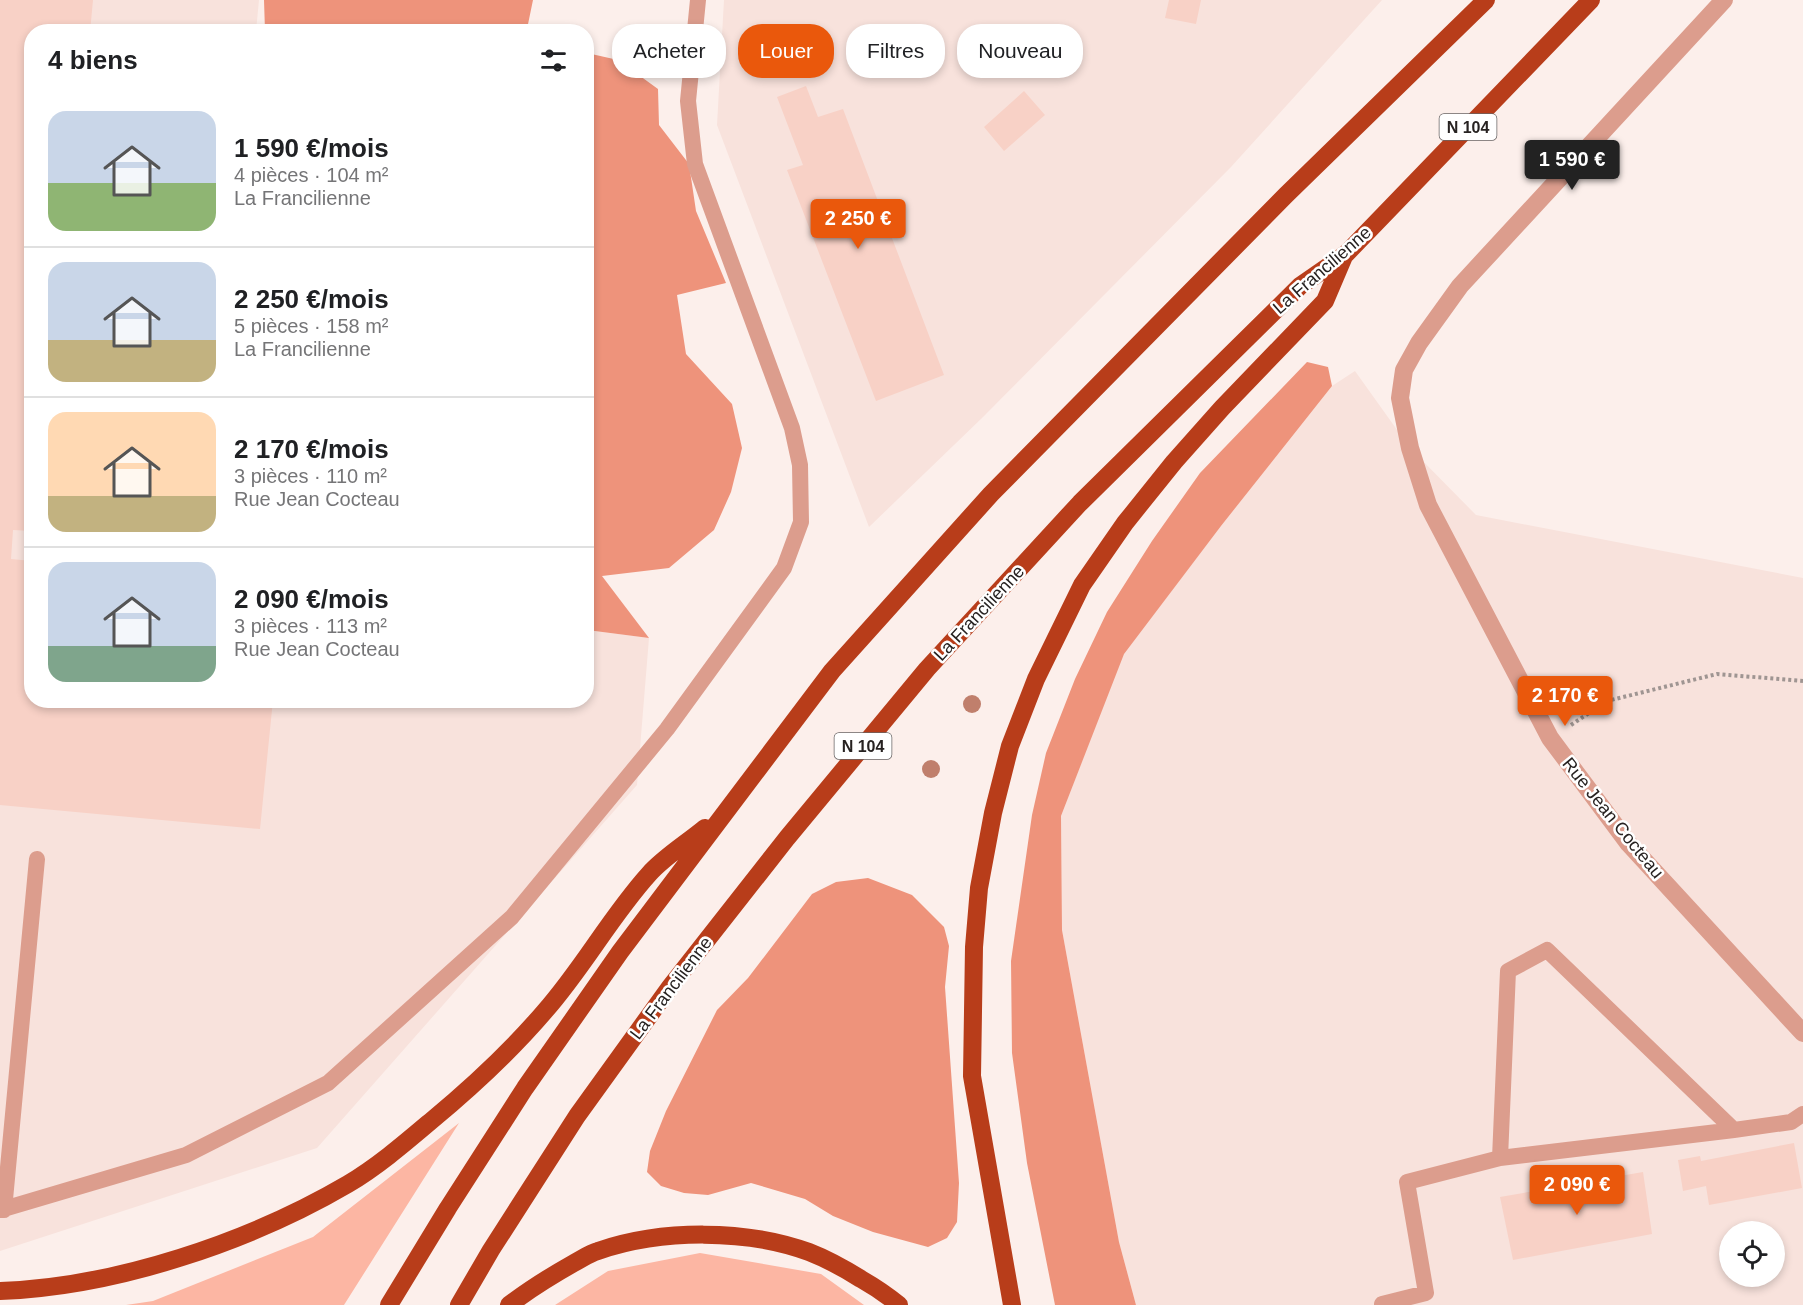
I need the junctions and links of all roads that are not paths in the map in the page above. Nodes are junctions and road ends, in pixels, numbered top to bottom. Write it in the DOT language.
graph roads {
  1 [pos="698,0"];
  2 [pos="1486,0"];
  3 [pos="1591,0"];
  4 [pos="1724,0"];
  5 [pos="1346,254"];
  6 [pos="727,810"];
  7 [pos="37,859"];
  8 [pos="1803,1033"];
  9 [pos="1803,1114"];
  10 [pos="6,1126"];
  11 [pos="1734,1130"];
  12 [pos="1500,1158"];
  13 [pos="2,1210"];
  14 [pos="0,1291"];
  15 [pos="1382,1304"];
  16 [pos="389,1305"];
  17 [pos="459,1305"];
  18 [pos="509,1305"];
  19 [pos="899,1305"];
  20 [pos="1012,1305"];
  1 -- 13 [label="lane"];
  2 -- 6 [label="highway"];
  3 -- 5 [label="highway, La Francilienne / N 104"];
  4 -- 8 [label="street, Rue Jean Cocteau"];
  5 -- 17 [label="highway, La Francilienne / N 104"];
  5 -- 20 [label="highway"];
  6 -- 14 [label="highway"];
  6 -- 16 [label="highway"];
  7 -- 10 [label="lane"];
  9 -- 11 [label="lane"];
  10 -- 13 [label="lane"];
  11 -- 12 [label="lane"];
  11 -- 12 [label="lane"];
  12 -- 15 [label="lane"];
  18 -- 19 [label="highway"];
}
